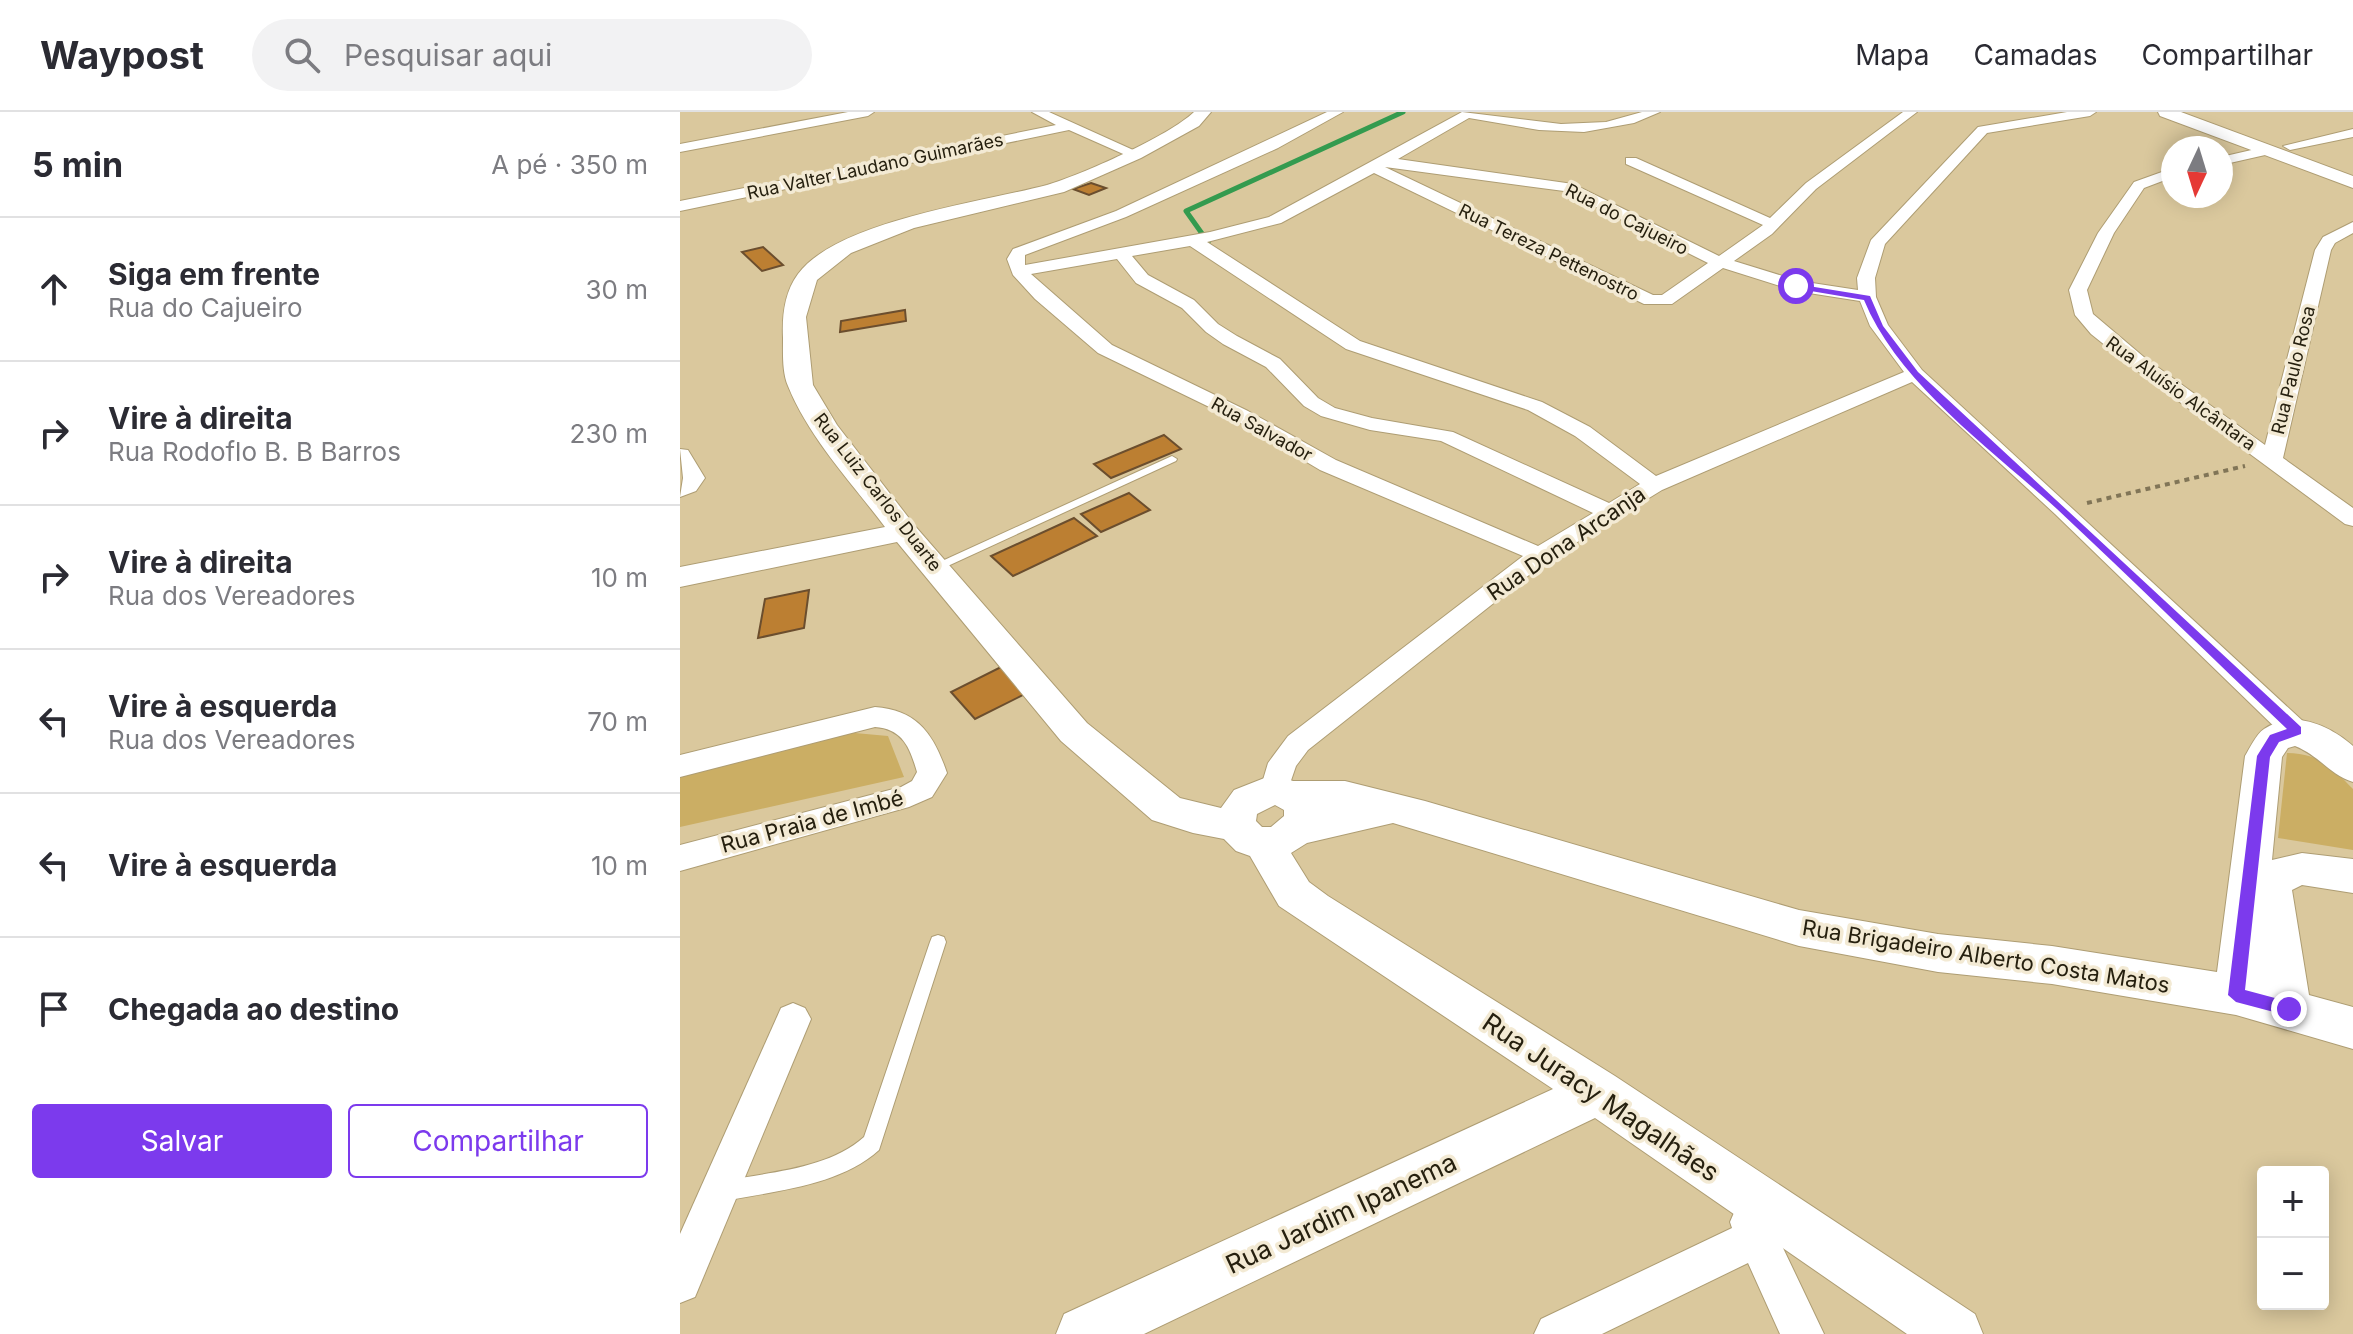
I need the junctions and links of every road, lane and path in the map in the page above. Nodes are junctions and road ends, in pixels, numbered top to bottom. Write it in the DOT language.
graph roads {
  1 [pos="868,112"];
  2 [pos="1038,112"];
  3 [pos="1203,112"];
  4 [pos="1337,112"];
  5 [pos="1654,112"];
  6 [pos="1911,112"];
  7 [pos="2013,112"];
  8 [pos="2090,112"];
  9 [pos="2166,112"];
  10 [pos="2199,112"];
  11 [pos="1469,113"];
  12 [pos="1069,126"];
  13 [pos="1983,130"];
  14 [pos="2353,133"];
  15 [pos="2290,146"];
  16 [pos="680,148"];
  17 [pos="2269,150"];
  18 [pos="1135,154"];
  19 [pos="2233,158"];
  20 [pos="1631,161"];
  21 [pos="1376,163"];
  22 [pos="2161,177"];
  23 [pos="2351,177"];
  24 [pos="680,206"];
  25 [pos="1774,224"];
  26 [pos="2353,227"];
  27 [pos="1243,230"];
  28 [pos="1191,239"];
  29 [pos="1120,252"];
  30 [pos="1223,259"];
  31 [pos="1722,263"];
  32 [pos="1017,265"];
  33 [pos="1867,297"];
  34 [pos="1915,374"];
  35 [pos="680,455"];
  36 [pos="1172,459"];
  37 [pos="2272,459"];
  38 [pos="1654,485"];
  39 [pos="680,490"];
  40 [pos="2063,509"];
  41 [pos="1610,512"];
  42 [pos="2353,519"];
  43 [pos="904,532"];
  44 [pos="1540,555"];
  45 [pos="935,567"];
  46 [pos="680,577"];
  47 [pos="2296,731"];
  48 [pos="680,766"];
  49 [pos="2353,768"];
  50 [pos="1273,817"];
  51 [pos="680,858"];
  52 [pos="2353,876"];
  53 [pos="938,942"];
  54 [pos="2236,995"];
  55 [pos="2289,1009"];
  56 [pos="793,1019"];
  57 [pos="2353,1028"];
  58 [pos="1598,1092"];
  59 [pos="1734,1185"];
  60 [pos="700,1212"];
  61 [pos="1757,1237"];
  62 [pos="680,1282"];
  63 [pos="1084,1334"];
  64 [pos="1556,1334"];
  65 [pos="1802,1334"];
  66 [pos="1955,1334"];
  1 -- 16 [label="street"];
  2 -- 12 [label="street"];
  3 -- 18 [label="street, Rua Luiz Carlos Duarte"];
  4 -- 32 [label="street"];
  5 -- 11 [label="street"];
  6 -- 25 [label="street, Rua Tereza Pettenostro"];
  7 -- 13 [label="street"];
  8 -- 13 [label="street"];
  9 -- 17 [label="street"];
  10 -- 15 [label="street"];
  11 -- 21 [label="street"];
  12 -- 18 [label="street"];
  12 -- 24 [label="street, Rua Valter Laudano Guimarães"];
  13 -- 33 [label="street"];
  14 -- 15 [label="street"];
  15 -- 23 [label="street"];
  17 -- 19 [label="street"];
  17 -- 23 [label="street"];
  18 -- 43 [label="street, Rua Luiz Carlos Duarte"];
  20 -- 25 [label="street"];
  21 -- 27 [label="street"];
  21 -- 31 [label="street, Rua do Cajueiro"];
  21 -- 31 [label="street, Rua Tereza Pettenostro"];
  22 -- 37 [label="street, Rua Aluísio Alcântara"];
  25 -- 31 [label="street, Rua Tereza Pettenostro"];
  26 -- 37 [label="street, Rua Paulo Rosa"];
  27 -- 28 [label="street"];
  27 -- 30 [label="street"];
  28 -- 29 [label="street"];
  28 -- 30 [label="street"];
  29 -- 32 [label="street"];
  29 -- 41 [label="street"];
  30 -- 38 [label="street"];
  31 -- 33 [label="street, Rua do Cajueiro"];
  32 -- 44 [label="street, Rua Salvador"];
  33 -- 34 [label="street"];
  34 -- 38 [label="street, Rua Dona Arcanja"];
  34 -- 40 [label="street"];
  35 -- 39 [label="street"];
  36 -- 45 [label="lane"];
  37 -- 40 [label="path, Rua Paulo Rosa"];
  37 -- 42 [label="street, Rua Aluísio Alcântara"];
  38 -- 41 [label="street, Rua Dona Arcanja"];
  40 -- 47 [label="street"];
  41 -- 44 [label="street, Rua Dona Arcanja"];
  43 -- 45 [label="street, Rua Luiz Carlos Duarte"];
  43 -- 46 [label="street"];
  44 -- 50 [label="street, Rua Dona Arcanja"];
  45 -- 50 [label="street, Rua Luiz Carlos Duarte"];
  47 -- 49 [label="street"];
  47 -- 54 [label="street"];
  48 -- 51 [label="street, Rua Praia de Imbé"];
  50 -- 54 [label="street, Rua Brigadeiro Alberto Costa Matos"];
  50 -- 58 [label="street, Rua Juracy Magalhães"];
  52 -- 55 [label="street"];
  53 -- 60 [label="lane"];
  54 -- 55 [label="street, Rua Brigadeiro Alberto Costa Matos"];
  55 -- 57 [label="street, Rua Brigadeiro Alberto Costa Matos"];
  56 -- 60 [label="street"];
  58 -- 59 [label="street, Rua Juracy Magalhães"];
  58 -- 63 [label="street, Rua Jardim Ipanema"];
  59 -- 61 [label="street"];
  59 -- 66 [label="street, Rua Juracy Magalhães"];
  60 -- 62 [label="street"];
  61 -- 64 [label="street"];
  61 -- 65 [label="street"];
}
